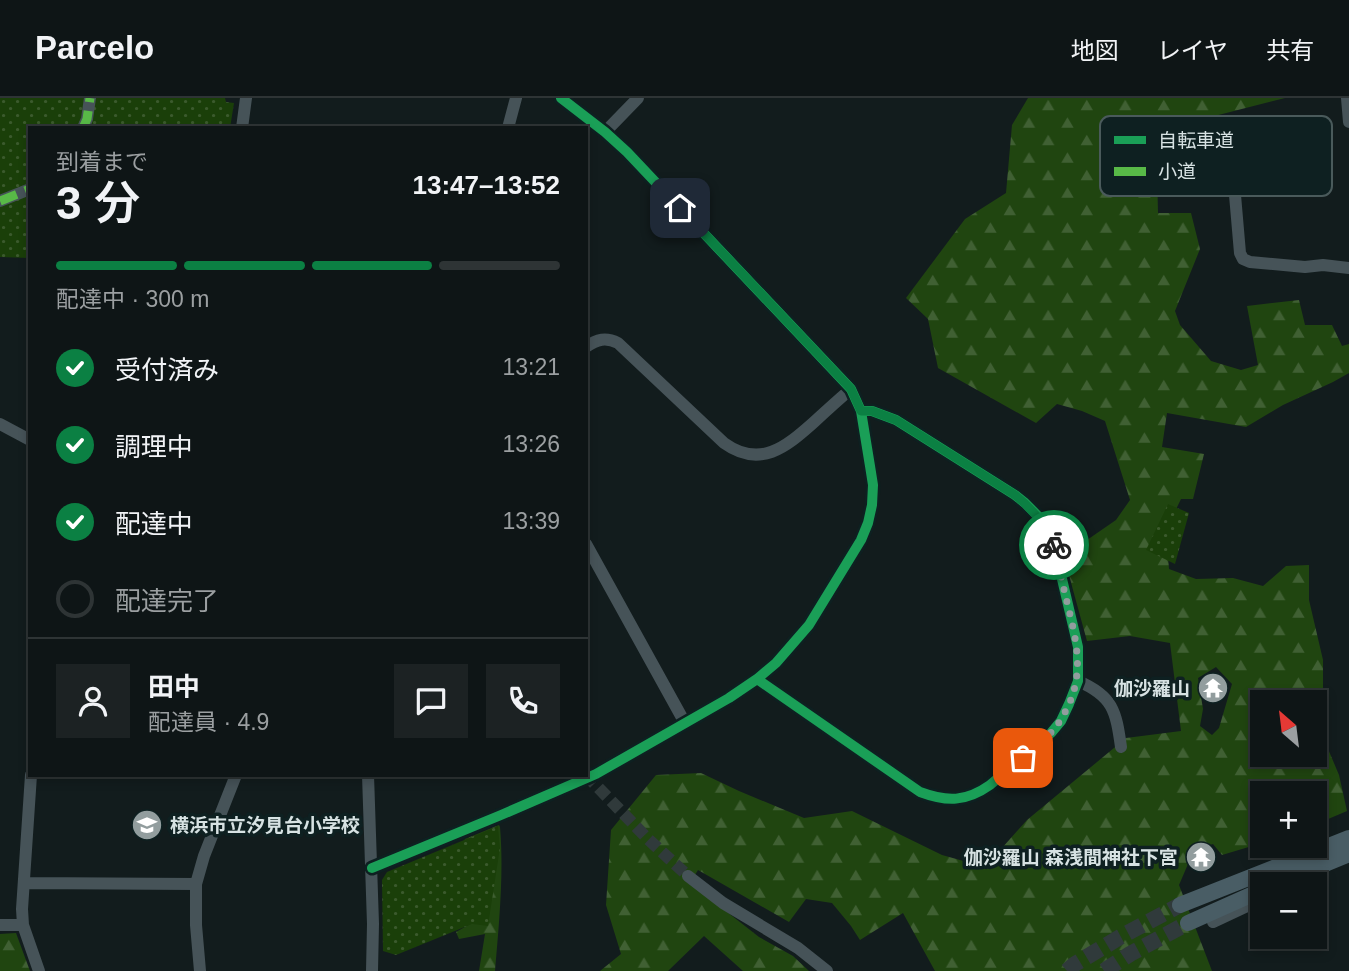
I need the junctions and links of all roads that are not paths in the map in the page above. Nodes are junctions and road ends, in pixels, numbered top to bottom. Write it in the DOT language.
graph roads {
  1 [pos="90,98"];
  2 [pos="246,98"];
  3 [pos="516,98"];
  4 [pos="561,98"];
  5 [pos="638,98"];
  6 [pos="1347,98"];
  7 [pos="1349,122"];
  8 [pos="84,126"];
  9 [pos="242,126"];
  10 [pos="509,126"];
  11 [pos="605,132"];
  12 [pos="28,191"];
  13 [pos="1235,196"];
  14 [pos="0,201"];
  15 [pos="1349,268"];
  16 [pos="588,346"];
  17 [pos="851,389"];
  18 [pos="861,411"];
  19 [pos="0,424"];
  20 [pos="28,439"];
  21 [pos="588,548"];
  22 [pos="757,679"];
  23 [pos="1077,681"];
  24 [pos="685,723"];
  25 [pos="1121,747"];
  26 [pos="32,777"];
  27 [pos="235,777"];
  28 [pos="368,777"];
  29 [pos="588,777"];
  30 [pos="588,777"];
  31 [pos="1349,838"];
  32 [pos="1349,854"];
  33 [pos="372,868"];
  34 [pos="1305,872"];
  35 [pos="688,876"];
  36 [pos="24,883"];
  37 [pos="196,884"];
  38 [pos="1250,895"];
  39 [pos="1180,905"];
  40 [pos="1250,905"];
  41 [pos="1213,922"];
  42 [pos="1188,923"];
  43 [pos="0,925"];
  44 [pos="23,925"];
  45 [pos="39,971"];
  46 [pos="200,971"];
  47 [pos="372,971"];
  48 [pos="827,971"];
  1 -- 8 [label="street"];
  2 -- 9 [label="street"];
  3 -- 10 [label="street"];
  4 -- 11 [label="street"];
  5 -- 11 [label="street"];
  6 -- 7 [label="street"];
  11 -- 17 [label="street"];
  12 -- 14 [label="street"];
  13 -- 15 [label="street"];
  16 -- 17 [label="street"];
  17 -- 18 [label="street"];
  18 -- 22 [label="street"];
  18 -- 23 [label="street"];
  19 -- 20 [label="street"];
  21 -- 24 [label="street"];
  22 -- 23 [label="street"];
  22 -- 24 [label="street"];
  23 -- 25 [label="street"];
  24 -- 29 [label="street"];
  26 -- 36 [label="street"];
  27 -- 37 [label="street"];
  28 -- 33 [label="street"];
  30 -- 33 [label="street"];
  31 -- 39 [label="main road"];
  32 -- 34 [label="main road"];
  33 -- 47 [label="street"];
  35 -- 48 [label="street"];
  36 -- 37 [label="street"];
  36 -- 44 [label="street"];
  37 -- 46 [label="street"];
  38 -- 42 [label="main road"];
  40 -- 41 [label="street"];
  43 -- 44 [label="street"];
  44 -- 45 [label="street"];
}
